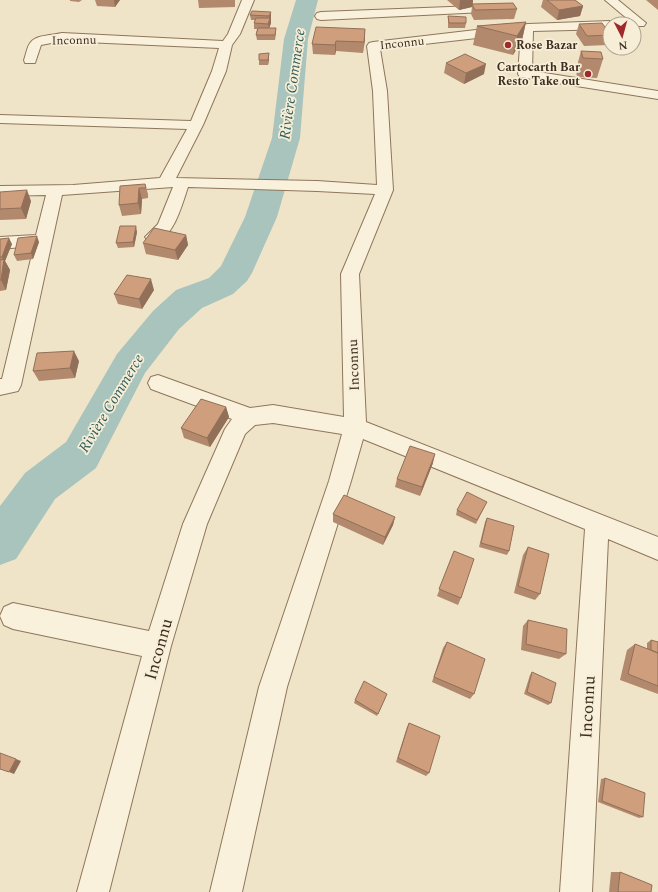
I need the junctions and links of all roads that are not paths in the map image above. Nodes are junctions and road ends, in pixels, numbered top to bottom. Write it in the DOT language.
graph roads {
  1 [pos="248,0"];
  2 [pos="502,0"];
  3 [pos="611,0"];
  4 [pos="321,16"];
  5 [pos="635,16"];
  6 [pos="520,20"];
  7 [pos="602,25"];
  8 [pos="226,45"];
  9 [pos="30,60"];
  10 [pos="658,95"];
  11 [pos="0,118"];
  12 [pos="196,124"];
  13 [pos="174,182"];
  14 [pos="55,190"];
  15 [pos="385,190"];
  16 [pos="0,191"];
  17 [pos="154,237"];
  18 [pos="44,240"];
  19 [pos="0,243"];
  20 [pos="158,383"];
  21 [pos="0,387"];
  22 [pos="249,417"];
  23 [pos="353,434"];
  24 [pos="597,523"];
  25 [pos="658,550"];
  26 [pos="13,616"];
  27 [pos="158,646"];
  28 [pos="93,892"];
  29 [pos="226,892"];
  30 [pos="576,892"];
  1 -- 8 [label="street"];
  2 -- 6 [label="street"];
  3 -- 5 [label="street"];
  4 -- 6 [label="street, Inconnu"];
  6 -- 7 [label="street, Inconnu"];
  6 -- 10 [label="street"];
  6 -- 15 [label="street, Inconnu"];
  8 -- 9 [label="street, Inconnu"];
  8 -- 12 [label="street"];
  11 -- 12 [label="street"];
  12 -- 13 [label="street"];
  13 -- 14 [label="street"];
  13 -- 15 [label="street"];
  13 -- 17 [label="street"];
  14 -- 16 [label="street"];
  14 -- 18 [label="street"];
  15 -- 23 [label="street, Inconnu"];
  18 -- 19 [label="street"];
  18 -- 21 [label="street"];
  20 -- 22 [label="street"];
  22 -- 23 [label="street"];
  22 -- 27 [label="street, Inconnu"];
  23 -- 24 [label="street"];
  23 -- 29 [label="street, Inconnu"];
  24 -- 25 [label="street"];
  24 -- 30 [label="street, Inconnu"];
  26 -- 27 [label="street"];
  27 -- 28 [label="street, Inconnu"];
}
